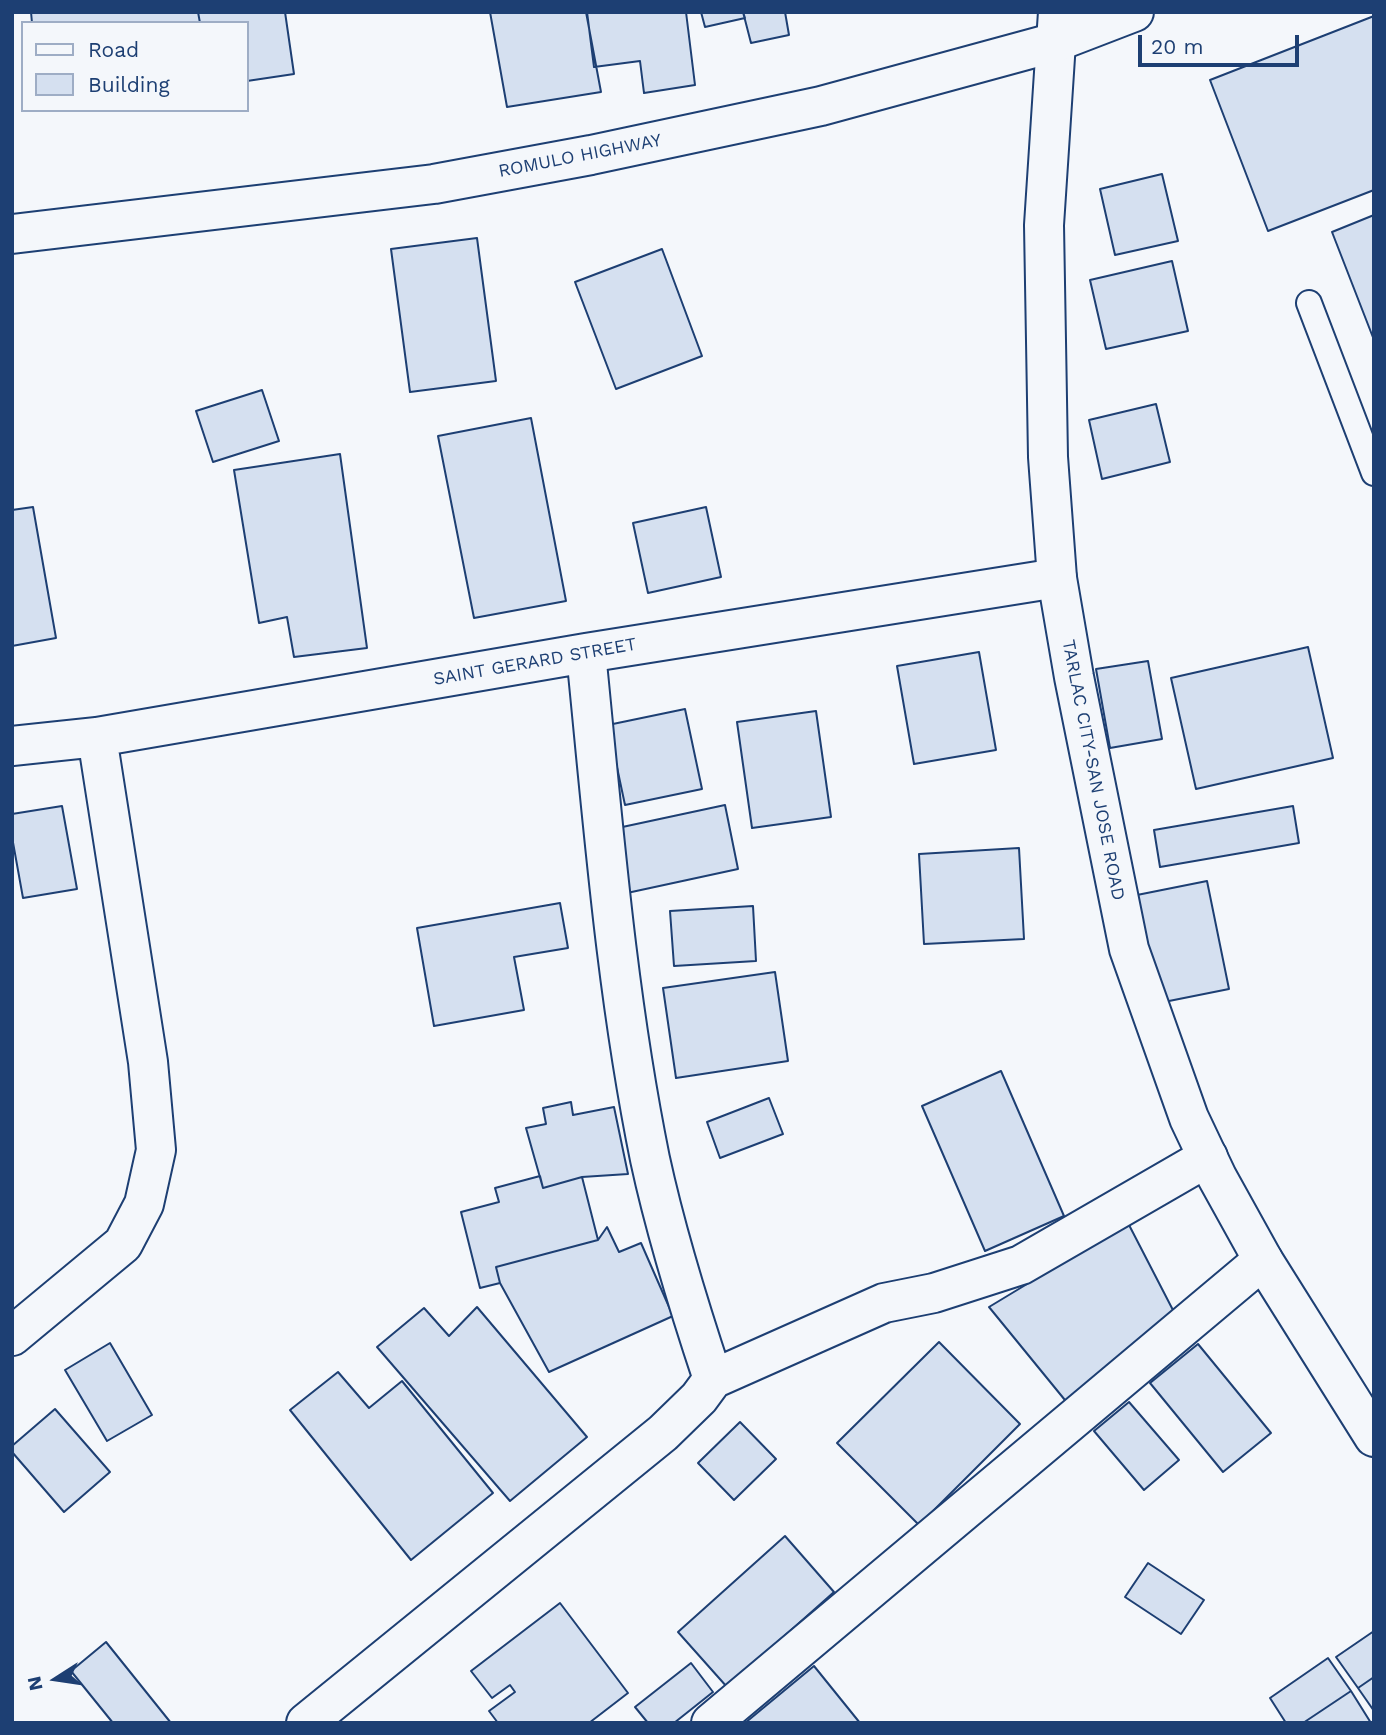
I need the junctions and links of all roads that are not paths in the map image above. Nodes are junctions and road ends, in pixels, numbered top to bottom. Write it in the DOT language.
graph roads {
  1 [pos="1134,12"];
  2 [pos="1057,27"];
  3 [pos="12,234"];
  4 [pos="1309,303"];
  5 [pos="1374,473"];
  6 [pos="1057,578"];
  7 [pos="586,653"];
  8 [pos="97,737"];
  9 [pos="12,747"];
  10 [pos="1208,1157"];
  11 [pos="1264,1260"];
  12 [pos="12,1336"];
  13 [pos="713,1379"];
  14 [pos="1374,1437"];
  15 [pos="306,1723"];
  16 [pos="711,1723"];
  1 -- 2 [label="main road, ROMULO HIGHWAY"];
  2 -- 3 [label="main road, ROMULO HIGHWAY"];
  2 -- 6 [label="main road, TARLAC CITY-SAN JOSE ROAD"];
  4 -- 5 [label="lane"];
  6 -- 7 [label="main road, SAINT GERARD STREET"];
  6 -- 10 [label="main road, TARLAC CITY-SAN JOSE ROAD"];
  7 -- 8 [label="main road, SAINT GERARD STREET"];
  7 -- 13 [label="main road"];
  8 -- 9 [label="main road, SAINT GERARD STREET"];
  8 -- 12 [label="main road"];
  10 -- 11 [label="main road, TARLAC CITY-SAN JOSE ROAD"];
  10 -- 13 [label="main road"];
  11 -- 14 [label="main road, TARLAC CITY-SAN JOSE ROAD"];
  11 -- 16 [label="main road"];
  13 -- 15 [label="main road"];
}
